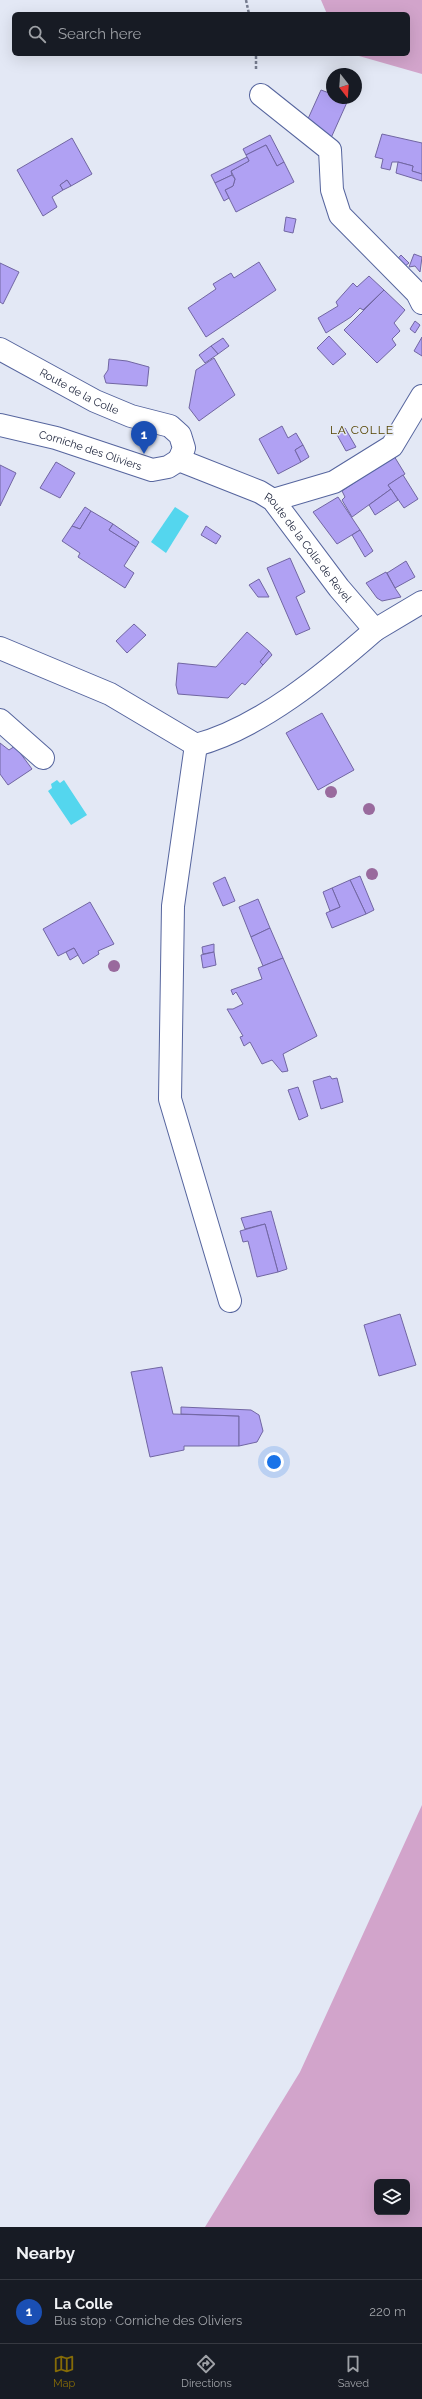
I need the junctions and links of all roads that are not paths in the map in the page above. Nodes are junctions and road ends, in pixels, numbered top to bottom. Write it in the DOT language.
graph roads {
  1 [pos="261,95"];
  2 [pos="422,303"];
  3 [pos="0,349"];
  4 [pos="422,396"];
  5 [pos="0,425"];
  6 [pos="179,460"];
  7 [pos="273,500"];
  8 [pos="422,602"];
  9 [pos="375,630"];
  10 [pos="0,648"];
  11 [pos="0,720"];
  12 [pos="196,745"];
  13 [pos="43,758"];
  14 [pos="230,1301"];
  1 -- 2 [label="street"];
  3 -- 6 [label="street, Route de la Colle"];
  4 -- 7 [label="street"];
  5 -- 6 [label="street, Corniche des Oliviers"];
  6 -- 7 [label="street, Route de la Colle de Revel"];
  7 -- 9 [label="street, Route de la Colle de Revel"];
  8 -- 9 [label="street"];
  9 -- 12 [label="street"];
  10 -- 12 [label="street"];
  11 -- 13 [label="street"];
  12 -- 14 [label="street"];
}
